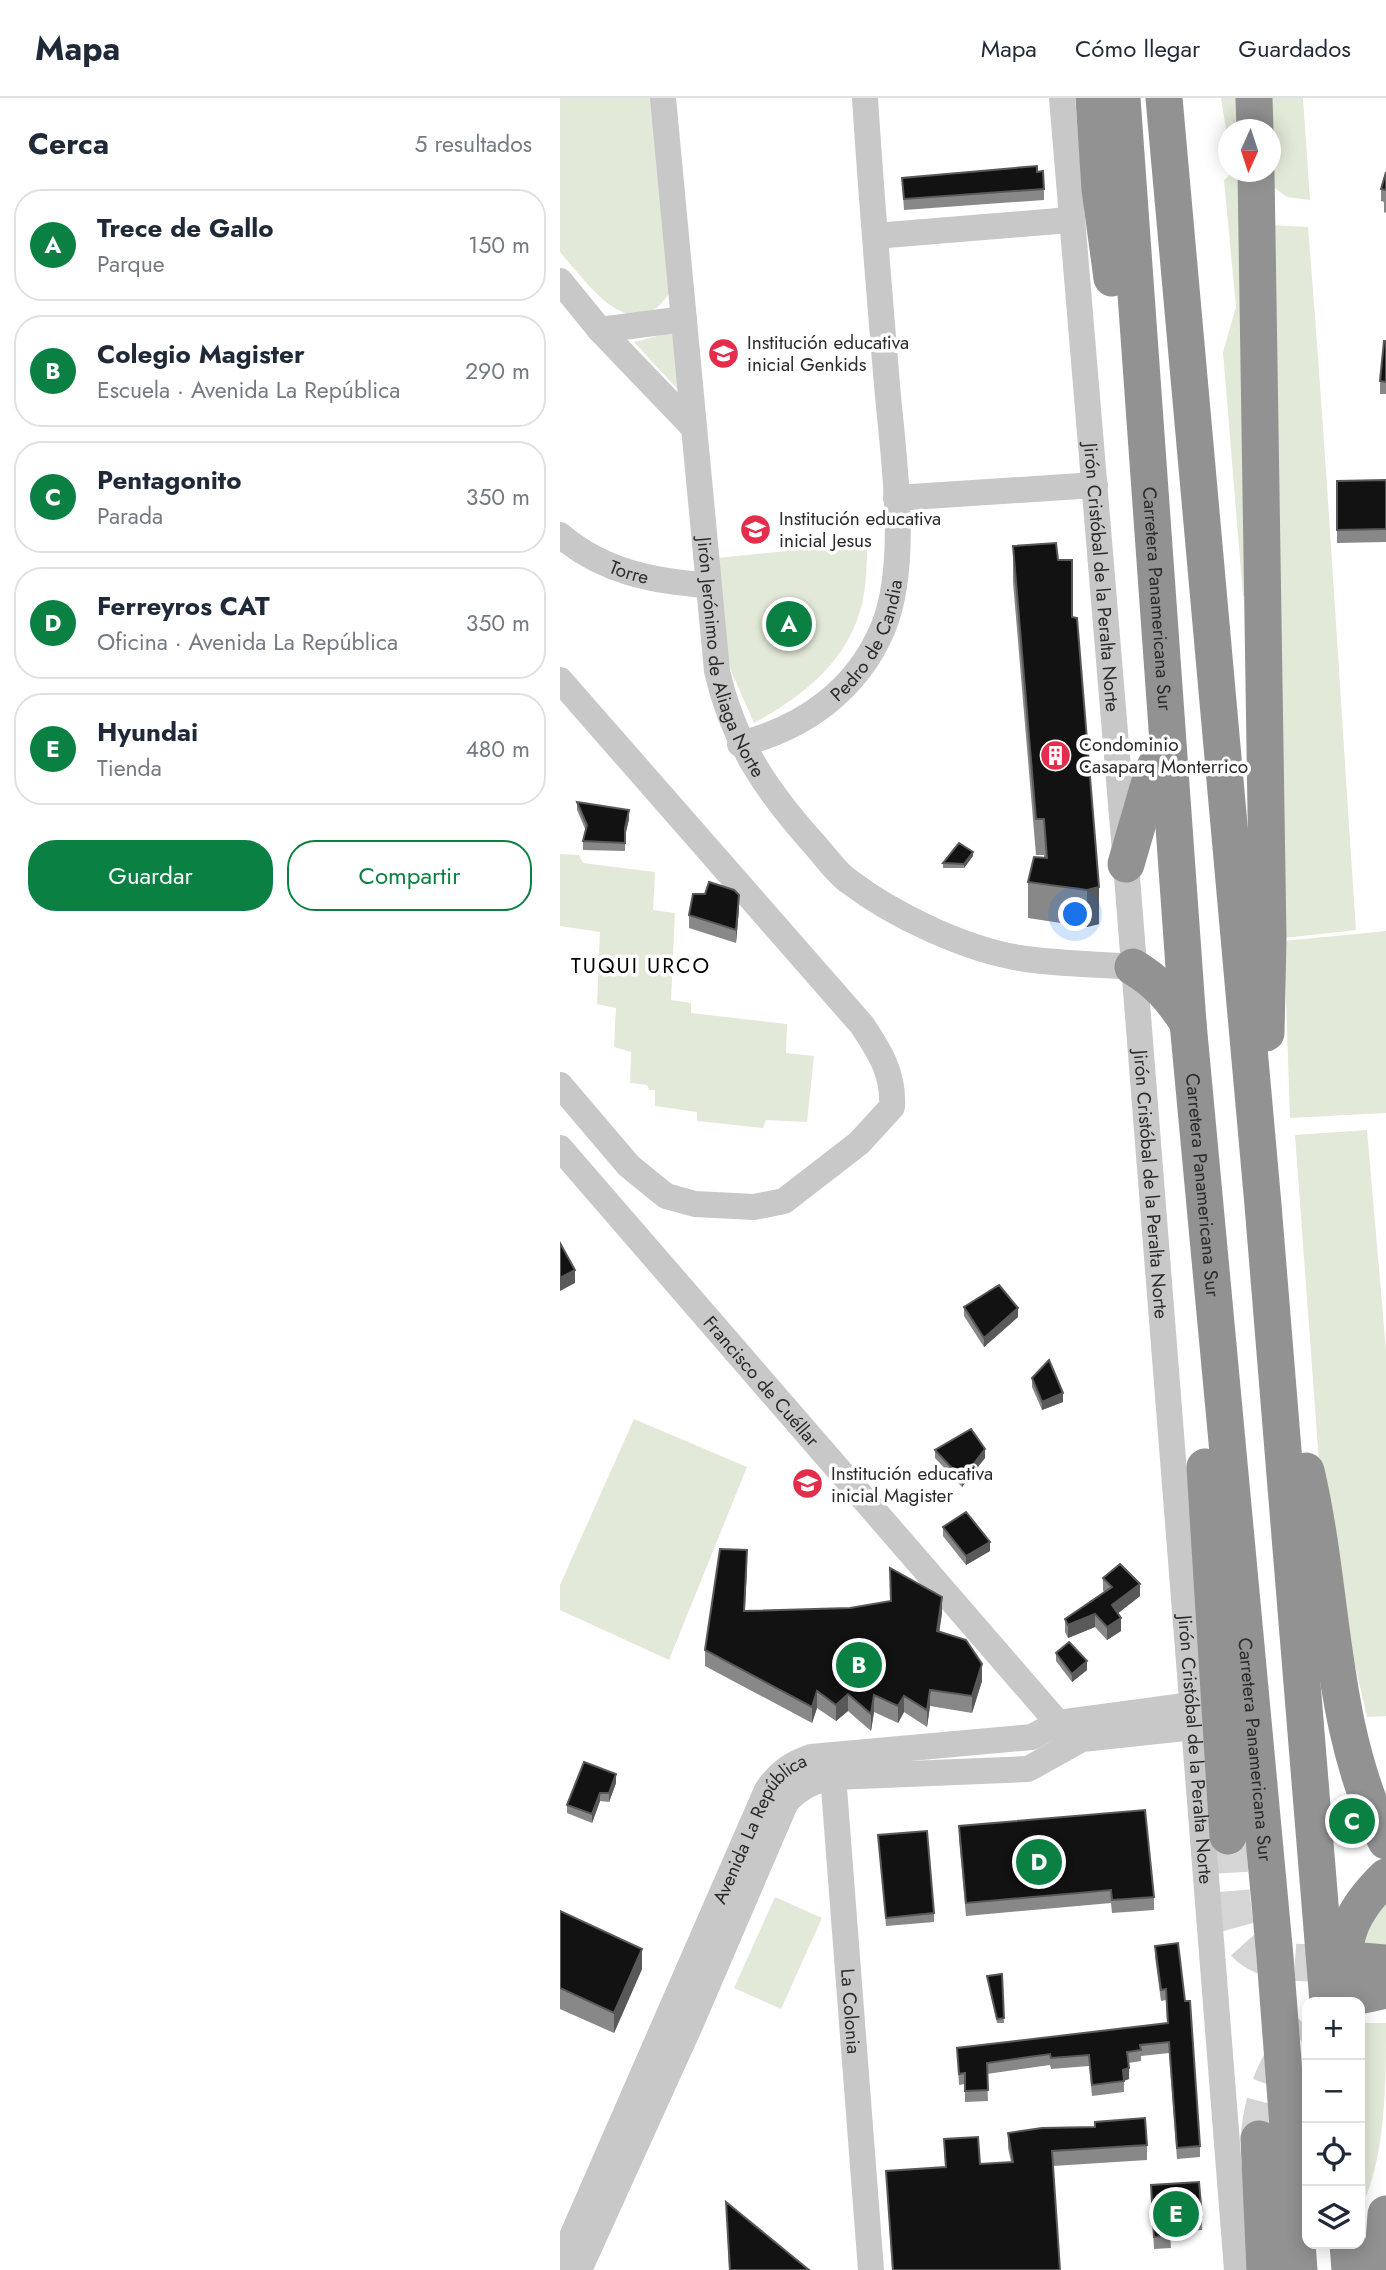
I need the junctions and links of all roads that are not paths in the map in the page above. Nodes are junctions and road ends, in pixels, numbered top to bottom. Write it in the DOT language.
graph roads {
  1 [pos="663,98"];
  2 [pos="864,98"];
  3 [pos="1062,98"];
  4 [pos="1094,98"];
  5 [pos="1122,98"];
  6 [pos="1164,98"];
  7 [pos="1254,98"];
  8 [pos="1255,119"];
  9 [pos="1256,182"];
  10 [pos="1070,220"];
  11 [pos="875,236"];
  12 [pos="560,281"];
  13 [pos="684,318"];
  14 [pos="600,330"];
  15 [pos="1145,406"];
  16 [pos="693,427"];
  17 [pos="1095,485"];
  18 [pos="896,498"];
  19 [pos="560,535"];
  20 [pos="708,585"];
  21 [pos="560,680"];
  22 [pos="740,744"];
  23 [pos="1167,744"];
  24 [pos="1126,864"];
  25 [pos="1133,967"];
  26 [pos="1188,1023"];
  27 [pos="560,1085"];
  28 [pos="560,1148"];
  29 [pos="1263,1205"];
  30 [pos="1215,1321"];
  31 [pos="1274,1332"];
  32 [pos="1309,1482"];
  33 [pos="1193,1716"];
  34 [pos="1064,1734"];
  35 [pos="1386,1765"];
  36 [pos="833,1766"];
  37 [pos="1227,1836"];
  38 [pos="1386,1841"];
  39 [pos="1380,1883"];
  40 [pos="1359,1986"];
  41 [pos="1259,2139"];
  42 [pos="1386,2214"];
  43 [pos="1348,2249"];
  44 [pos="560,2264"];
  45 [pos="579,2270"];
  46 [pos="871,2270"];
  47 [pos="1237,2270"];
  48 [pos="1265,2270"];
  49 [pos="1299,2270"];
  50 [pos="1350,2270"];
  51 [pos="1382,2270"];
  1 -- 13 [label="street, Jirón Jerónimo de Aliaga Norte"];
  2 -- 11 [label="street, Pedro de Candia"];
  3 -- 10 [label="street, Jirón Cristóbal de la Peralta Norte"];
  4 -- 15 [label="highway"];
  5 -- 15 [label="highway, Carretera Panamericana Sur"];
  6 -- 29 [label="highway"];
  7 -- 8 [label="highway"];
  9 -- 29 [label="highway"];
  10 -- 11 [label="street"];
  10 -- 17 [label="street, Jirón Cristóbal de la Peralta Norte"];
  11 -- 18 [label="street, Pedro de Candia"];
  12 -- 14 [label="street"];
  13 -- 14 [label="street"];
  13 -- 16 [label="street, Jirón Jerónimo de Aliaga Norte"];
  14 -- 16 [label="street"];
  15 -- 23 [label="highway, Carretera Panamericana Sur"];
  16 -- 20 [label="street, Jirón Jerónimo de Aliaga Norte"];
  17 -- 18 [label="street"];
  17 -- 24 [label="street, Jirón Cristóbal de la Peralta Norte"];
  18 -- 22 [label="street, Pedro de Candia"];
  19 -- 20 [label="street, Torre"];
  20 -- 22 [label="street, Jirón Jerónimo de Aliaga Norte"];
  21 -- 27 [label="street"];
  22 -- 25 [label="street, Jirón Jerónimo de Aliaga Norte"];
  23 -- 24 [label="highway"];
  23 -- 26 [label="highway, Carretera Panamericana Sur"];
  24 -- 25 [label="street, Jirón Cristóbal de la Peralta Norte"];
  25 -- 26 [label="highway"];
  25 -- 33 [label="street, Jirón Cristóbal de la Peralta Norte"];
  26 -- 30 [label="highway, Carretera Panamericana Sur"];
  28 -- 34 [label="street, Francisco de Cuéllar"];
  29 -- 31 [label="highway"];
  30 -- 37 [label="highway"];
  30 -- 49 [label="highway, Carretera Panamericana Sur"];
  31 -- 32 [label="highway"];
  31 -- 40 [label="highway"];
  32 -- 35 [label="highway"];
  32 -- 38 [label="highway"];
  33 -- 34 [label="street, Avenida La República"];
  33 -- 47 [label="street, Jirón Cristóbal de la Peralta Norte"];
  34 -- 36 [label="street, Avenida La República"];
  36 -- 44 [label="street, Avenida La República"];
  36 -- 45 [label="street, Avenida La República"];
  36 -- 46 [label="street, La Colonia"];
  39 -- 40 [label="highway"];
  41 -- 48 [label="highway"];
  42 -- 51 [label="highway"];
  43 -- 50 [label="highway"];
}
